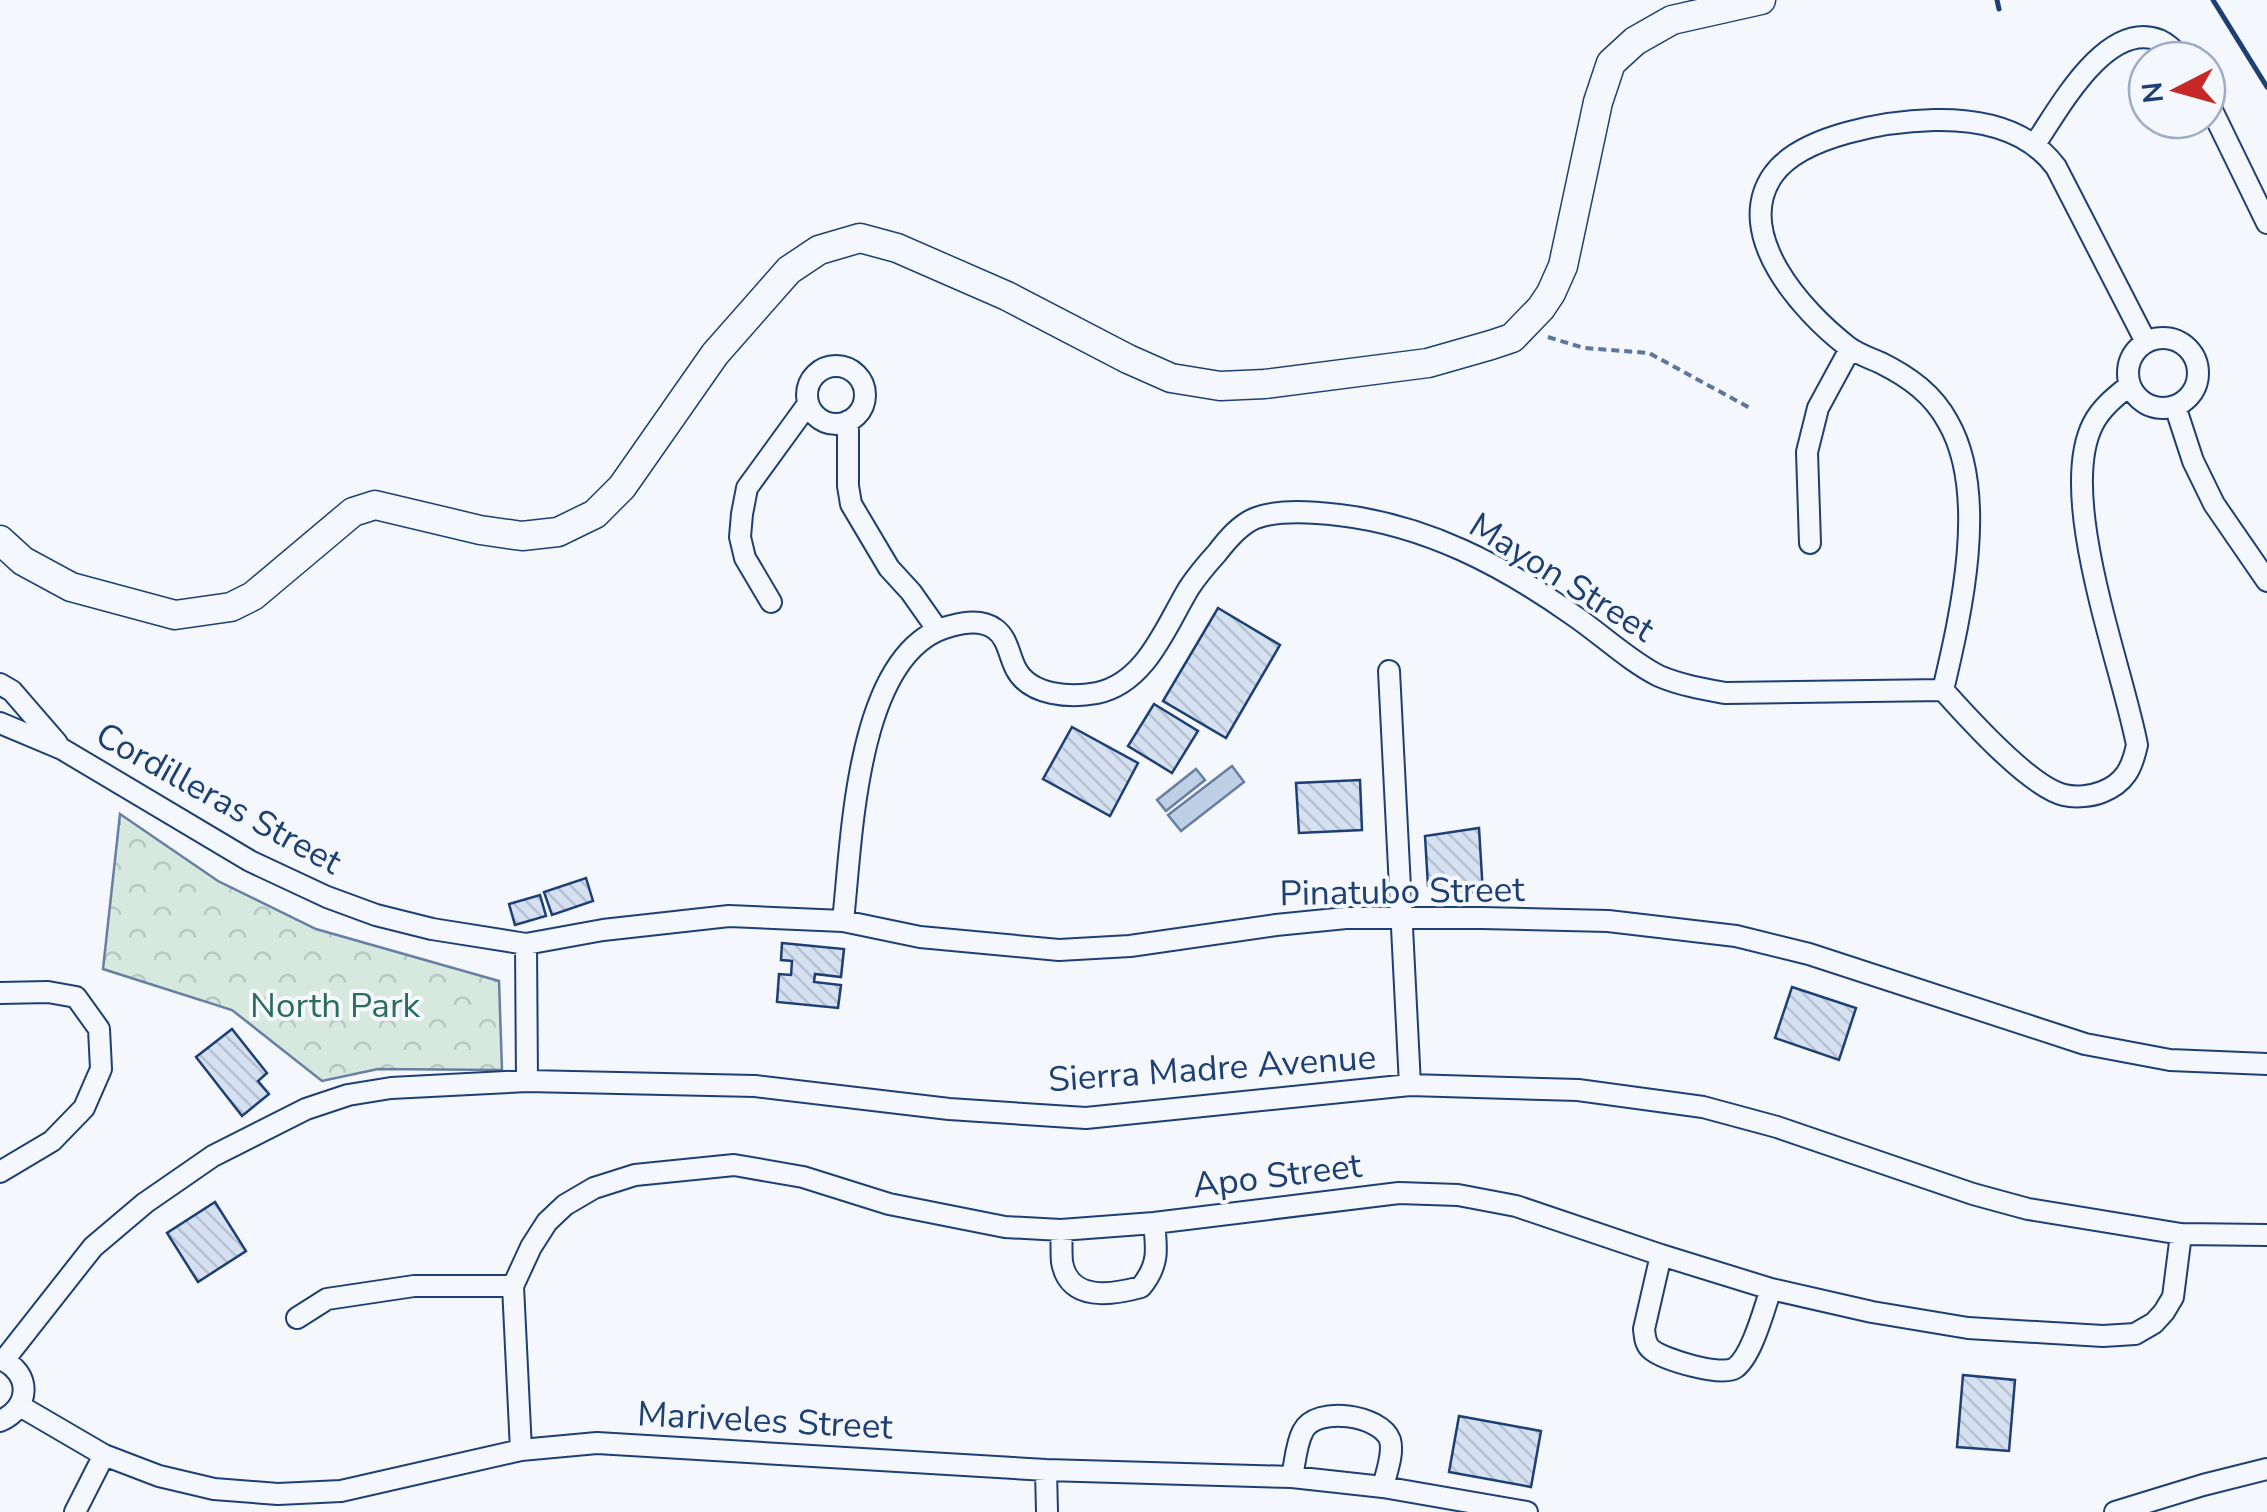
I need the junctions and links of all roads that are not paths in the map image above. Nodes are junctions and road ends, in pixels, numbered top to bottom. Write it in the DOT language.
graph roads {
  1 [pos="1761,0"];
  2 [pos="2134,40"];
  3 [pos="2159,40"];
  4 [pos="2127,42"];
  5 [pos="2226,140"];
  6 [pos="2035,144"];
  7 [pos="2267,224"];
  8 [pos="2146,342"];
  9 [pos="1850,349"];
  10 [pos="2130,386"];
  11 [pos="808,404"];
  12 [pos="2175,406"];
  13 [pos="848,421"];
  14 [pos="0,540"];
  15 [pos="1810,543"];
  16 [pos="2267,580"];
  17 [pos="771,602"];
  18 [pos="937,630"];
  19 [pos="1389,671"];
  20 [pos="0,684"];
  21 [pos="1943,690"];
  22 [pos="0,723"];
  23 [pos="62,749"];
  24 [pos="1402,918"];
  25 [pos="842,922"];
  26 [pos="526,944"];
  27 [pos="0,993"];
  28 [pos="2267,1064"];
  29 [pos="527,1082"];
  30 [pos="1410,1085"];
  31 [pos="0,1172"];
  32 [pos="1154,1223"];
  33 [pos="1061,1230"];
  34 [pos="2181,1234"];
  35 [pos="2267,1235"];
  36 [pos="1660,1256"];
  37 [pos="513,1286"];
  38 [pos="1770,1289"];
  39 [pos="297,1318"];
  40 [pos="2,1360"];
  41 [pos="20,1406"];
  42 [pos="0,1421"];
  43 [pos="521,1450"];
  44 [pos="104,1455"];
  45 [pos="2267,1469"];
  46 [pos="1046,1470"];
  47 [pos="1292,1477"];
  48 [pos="1383,1486"];
  49 [pos="2149,1506"];
  50 [pos="75,1512"];
  51 [pos="1047,1512"];
  52 [pos="1527,1512"];
  53 [pos="2115,1512"];
  1 -- 14 [label="street"];
  2 -- 3 [label="street"];
  4 -- 6 [label="street"];
  5 -- 7 [label="street"];
  6 -- 8 [label="street"];
  6 -- 9 [label="street"];
  8 -- 10 [label="street"];
  8 -- 12 [label="street"];
  9 -- 15 [label="street"];
  9 -- 21 [label="street"];
  10 -- 12 [label="street"];
  10 -- 21 [label="street"];
  11 -- 13 [label="street"];
  11 -- 13 [label="street"];
  11 -- 17 [label="street"];
  12 -- 16 [label="street"];
  13 -- 18 [label="street"];
  18 -- 21 [label="street, Mayon Street"];
  18 -- 25 [label="street"];
  19 -- 24 [label="street"];
  20 -- 23 [label="street"];
  22 -- 23 [label="street, Cordilleras Street"];
  23 -- 26 [label="street, Cordilleras Street"];
  24 -- 25 [label="street, Pinatubo Street"];
  24 -- 28 [label="street, Pinatubo Street"];
  24 -- 30 [label="street"];
  25 -- 26 [label="street, Pinatubo Street"];
  26 -- 29 [label="street"];
  27 -- 31 [label="street"];
  29 -- 30 [label="street, Sierra Madre Avenue"];
  29 -- 40 [label="street, Sierra Madre Avenue"];
  30 -- 34 [label="street, Sierra Madre Avenue"];
  32 -- 33 [label="street, Apo Street"];
  32 -- 33 [label="street"];
  32 -- 36 [label="street, Apo Street"];
  33 -- 37 [label="street, Apo Street"];
  34 -- 35 [label="street, Sierra Madre Avenue"];
  34 -- 38 [label="street, Apo Street"];
  36 -- 38 [label="street, Apo Street"];
  36 -- 38 [label="street"];
  37 -- 39 [label="street"];
  37 -- 43 [label="street, Apo Street"];
  40 -- 41 [label="street"];
  41 -- 42 [label="street"];
  41 -- 44 [label="street, Mariveles Street"];
  43 -- 44 [label="street, Mariveles Street"];
  43 -- 46 [label="street, Mariveles Street"];
  44 -- 50 [label="street"];
  45 -- 49 [label="street"];
  46 -- 47 [label="street, Mariveles Street"];
  46 -- 51 [label="street"];
  47 -- 48 [label="street, Mariveles Street"];
  47 -- 48 [label="street"];
  48 -- 52 [label="street, Mariveles Street"];
  49 -- 53 [label="street"];
}
